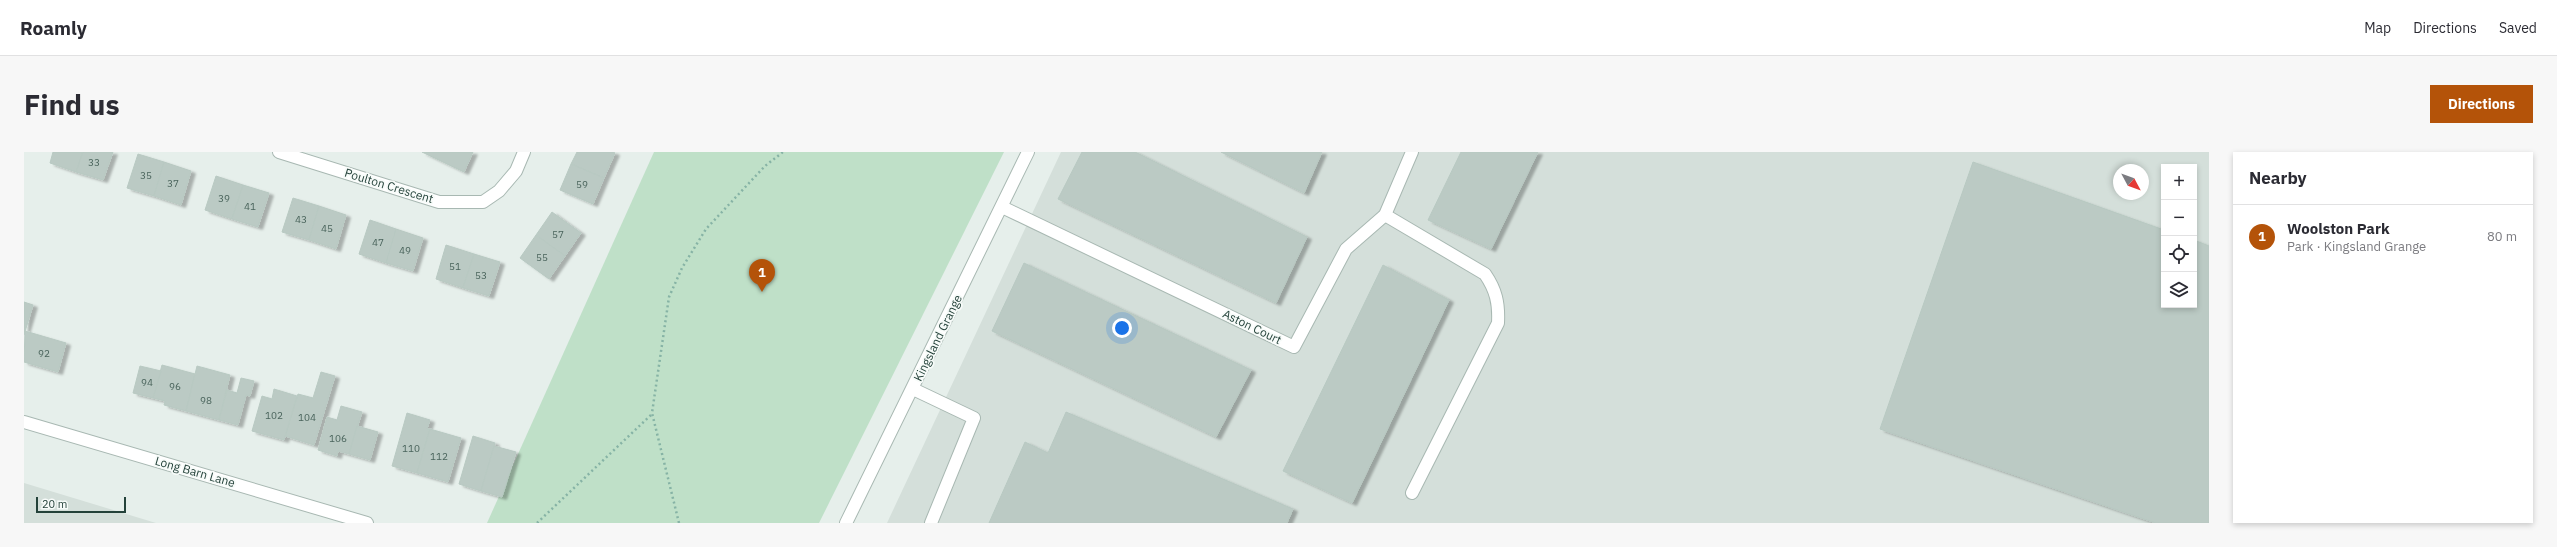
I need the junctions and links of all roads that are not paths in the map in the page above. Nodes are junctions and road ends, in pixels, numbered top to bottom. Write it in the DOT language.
graph roads {
  1 [pos="279,152"];
  2 [pos="524,152"];
  3 [pos="1028,152"];
  4 [pos="1412,152"];
  5 [pos="1002,207"];
  6 [pos="1385,215"];
  7 [pos="912,389"];
  8 [pos="24,422"];
  9 [pos="1412,493"];
  10 [pos="367,523"];
  11 [pos="846,523"];
  12 [pos="931,523"];
  1 -- 2 [label="street, Poulton Crescent"];
  3 -- 5 [label="street, Kingsland Grange"];
  4 -- 6 [label="street, Aston Court"];
  5 -- 6 [label="street, Aston Court"];
  5 -- 7 [label="street, Kingsland Grange"];
  6 -- 9 [label="street"];
  7 -- 11 [label="street, Kingsland Grange"];
  7 -- 12 [label="street"];
  8 -- 10 [label="street, Long Barn Lane"];
}
